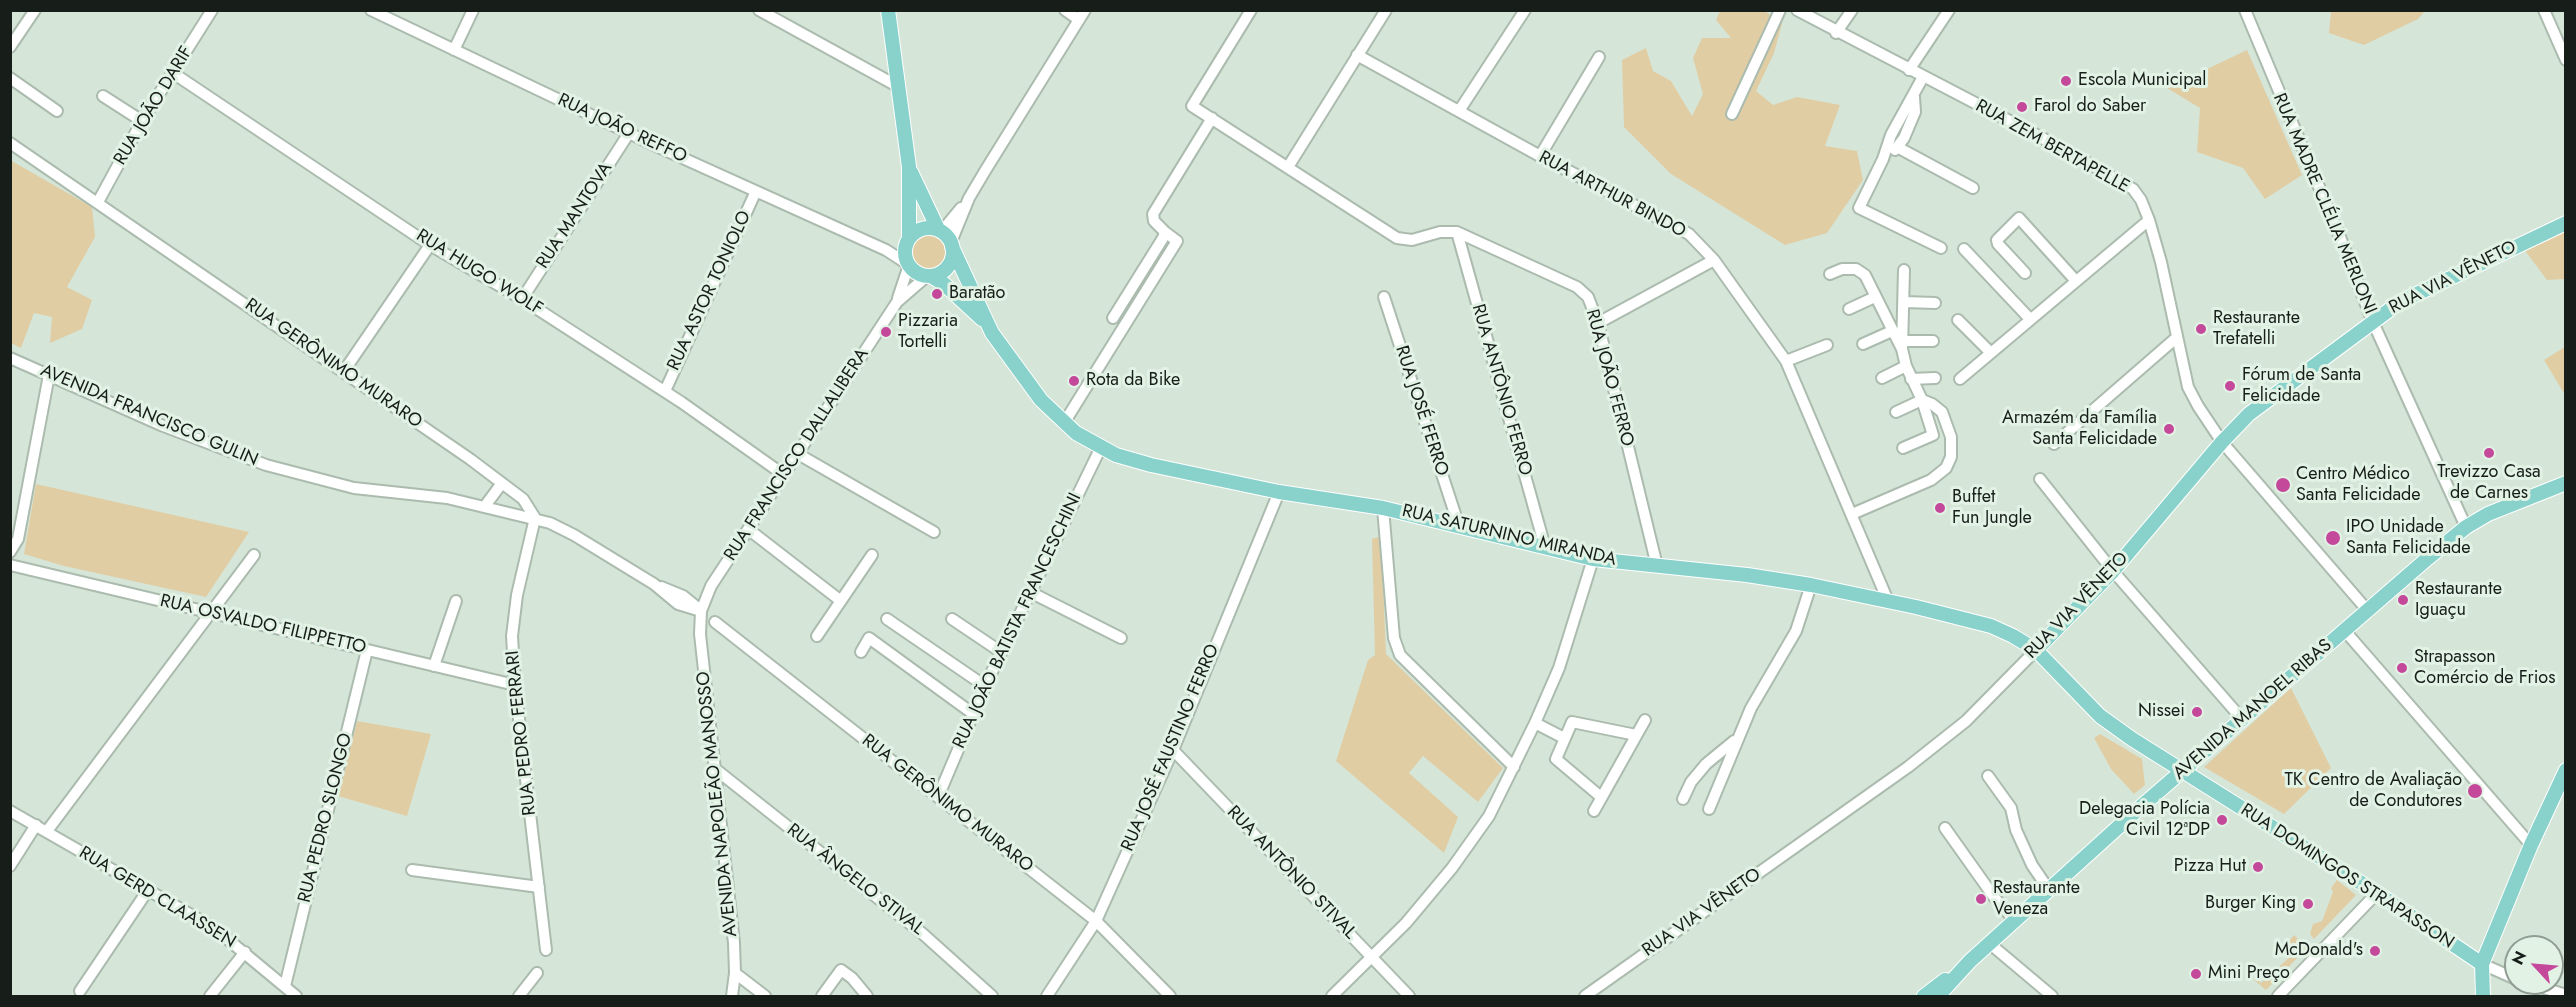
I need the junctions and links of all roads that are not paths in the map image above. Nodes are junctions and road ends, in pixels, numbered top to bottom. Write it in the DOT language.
graph roads {
  1 [pos="34,10"];
  2 [pos="212,10"];
  3 [pos="371,10"];
  4 [pos="473,10"];
  5 [pos="759,10"];
  6 [pos="888,10"];
  7 [pos="1065,10"];
  8 [pos="1251,10"];
  9 [pos="1386,10"];
  10 [pos="1525,10"];
  11 [pos="1780,10"];
  12 [pos="1797,10"];
  13 [pos="1852,10"];
  14 [pos="1949,10"];
  15 [pos="2245,10"];
  16 [pos="2544,10"];
  17 [pos="1082,15"];
  18 [pos="1836,33"];
  19 [pos="10,47"];
  20 [pos="454,50"];
  21 [pos="1357,55"];
  22 [pos="2565,56"];
  23 [pos="1599,57"];
  24 [pos="1909,70"];
  25 [pos="173,73"];
  26 [pos="1923,77"];
  27 [pos="10,78"];
  28 [pos="899,87"];
  29 [pos="104,96"];
  30 [pos="1914,97"];
  31 [pos="57,111"];
  32 [pos="1459,111"];
  33 [pos="1732,114"];
  34 [pos="1212,118"];
  35 [pos="142,122"];
  36 [pos="629,133"];
  37 [pos="10,143"];
  38 [pos="1899,148"];
  39 [pos="1540,156"];
  40 [pos="1883,159"];
  41 [pos="909,167"];
  42 [pos="1288,167"];
  43 [pos="1973,188"];
  44 [pos="756,191"];
  45 [pos="969,198"];
  46 [pos="98,202"];
  47 [pos="2149,220"];
  48 [pos="2565,223"];
  49 [pos="940,230"];
  50 [pos="1165,232"];
  51 [pos="1457,232"];
  52 [pos="909,237"];
  53 [pos="430,245"];
  54 [pos="952,245"];
  55 [pos="1941,248"];
  56 [pos="1964,249"];
  57 [pos="907,259"];
  58 [pos="1714,260"];
  59 [pos="1904,270"];
  60 [pos="2025,273"];
  61 [pos="1830,274"];
  62 [pos="929,276"];
  63 [pos="2076,280"];
  64 [pos="1384,297"];
  65 [pos="1875,297"];
  66 [pos="522,299"];
  67 [pos="897,302"];
  68 [pos="1904,302"];
  69 [pos="1935,303"];
  70 [pos="1849,309"];
  71 [pos="1113,318"];
  72 [pos="2030,319"];
  73 [pos="1958,320"];
  74 [pos="2372,320"];
  75 [pos="1598,323"];
  76 [pos="987,324"];
  77 [pos="1892,331"];
  78 [pos="2176,338"];
  79 [pos="1933,341"];
  80 [pos="1863,344"];
  81 [pos="1827,345"];
  82 [pos="1902,345"];
  83 [pos="1991,353"];
  84 [pos="10,358"];
  85 [pos="1786,361"];
  86 [pos="1906,366"];
  87 [pos="344,371"];
  88 [pos="49,375"];
  89 [pos="1882,378"];
  90 [pos="1935,378"];
  91 [pos="1911,379"];
  92 [pos="1960,379"];
  93 [pos="664,391"];
  94 [pos="1922,400"];
  95 [pos="1896,412"];
  96 [pos="1064,423"];
  97 [pos="2222,442"];
  98 [pos="2054,444"];
  99 [pos="1101,447"];
  100 [pos="1903,448"];
  101 [pos="798,454"];
  102 [pos="784,475"];
  103 [pos="2040,479"];
  104 [pos="502,483"];
  105 [pos="2565,483"];
  106 [pos="1280,492"];
  107 [pos="485,506"];
  108 [pos="1383,508"];
  109 [pos="1852,514"];
  110 [pos="535,518"];
  111 [pos="1459,526"];
  112 [pos="2466,527"];
  113 [pos="748,530"];
  114 [pos="934,532"];
  115 [pos="1545,547"];
  116 [pos="10,552"];
  117 [pos="254,555"];
  118 [pos="872,555"];
  119 [pos="1593,559"];
  120 [pos="10,565"];
  121 [pos="1657,566"];
  122 [pos="2113,571"];
  123 [pos="1811,585"];
  124 [pos="1030,592"];
  125 [pos="456,601"];
  126 [pos="1888,601"];
  127 [pos="841,602"];
  128 [pos="701,611"];
  129 [pos="2368,611"];
  130 [pos="211,613"];
  131 [pos="887,619"];
  132 [pos="952,619"];
  133 [pos="715,622"];
  134 [pos="2345,631"];
  135 [pos="817,636"];
  136 [pos="1121,638"];
  137 [pos="367,650"];
  138 [pos="2036,650"];
  139 [pos="861,652"];
  140 [pos="1001,652"];
  141 [pos="434,666"];
  142 [pos="515,685"];
  143 [pos="985,686"];
  144 [pos="972,713"];
  145 [pos="2242,719"];
  146 [pos="1645,720"];
  147 [pos="1535,723"];
  148 [pos="1636,735"];
  149 [pos="1564,738"];
  150 [pos="1737,739"];
  151 [pos="1173,750"];
  152 [pos="1514,767"];
  153 [pos="714,768"];
  154 [pos="2565,770"];
  155 [pos="2181,771"];
  156 [pos="1988,776"];
  157 [pos="938,797"];
  158 [pos="1601,797"];
  159 [pos="1683,799"];
  160 [pos="1709,809"];
  161 [pos="10,811"];
  162 [pos="1594,811"];
  163 [pos="36,825"];
  164 [pos="1945,828"];
  165 [pos="47,831"];
  166 [pos="2531,845"];
  167 [pos="10,866"];
  168 [pos="412,870"];
  169 [pos="539,887"];
  170 [pos="148,890"];
  171 [pos="2049,890"];
  172 [pos="2377,893"];
  173 [pos="1096,921"];
  174 [pos="2015,921"];
  175 [pos="1989,943"];
  176 [pos="546,950"];
  177 [pos="245,952"];
  178 [pos="1372,958"];
  179 [pos="2482,964"];
  180 [pos="1962,970"];
  181 [pos="537,973"];
  182 [pos="735,973"];
  183 [pos="2504,974"];
  184 [pos="285,986"];
  185 [pos="80,991"];
  186 [pos="210,996"];
  187 [pos="296,996"];
  188 [pos="519,996"];
  189 [pos="732,996"];
  190 [pos="765,996"];
  191 [pos="822,996"];
  192 [pos="867,996"];
  193 [pos="992,996"];
  194 [pos="1047,996"];
  195 [pos="1170,996"];
  196 [pos="1332,996"];
  197 [pos="1409,996"];
  198 [pos="1586,996"];
  199 [pos="1924,996"];
  200 [pos="1938,996"];
  201 [pos="2052,996"];
  202 [pos="2278,996"];
  203 [pos="2483,996"];
  1 -- 19 [label="street"];
  2 -- 25 [label="street, RUA JOÃO DARIF"];
  3 -- 20 [label="street, RUA JOÃO REFFO"];
  4 -- 20 [label="street"];
  5 -- 28 [label="street"];
  6 -- 28 [label="main road"];
  7 -- 17 [label="street"];
  8 -- 34 [label="street"];
  9 -- 21 [label="street"];
  10 -- 32 [label="street"];
  11 -- 33 [label="street"];
  12 -- 18 [label="street, RUA ZEM BERTAPELLE"];
  13 -- 18 [label="street"];
  14 -- 24 [label="street"];
  15 -- 74 [label="street, RUA MADRE CLÉLIA MERLONI"];
  16 -- 22 [label="street"];
  17 -- 45 [label="street"];
  18 -- 24 [label="street, RUA ZEM BERTAPELLE"];
  20 -- 36 [label="street, RUA JOÃO REFFO"];
  21 -- 32 [label="street, RUA ARTHUR BINDO"];
  21 -- 42 [label="street"];
  23 -- 39 [label="street"];
  24 -- 26 [label="street, RUA ZEM BERTAPELLE"];
  25 -- 35 [label="street, RUA JOÃO DARIF"];
  25 -- 53 [label="street, RUA HUGO WOLF"];
  26 -- 30 [label="street"];
  26 -- 47 [label="street, RUA ZEM BERTAPELLE"];
  27 -- 31 [label="street"];
  28 -- 41 [label="main road"];
  29 -- 35 [label="street"];
  30 -- 38 [label="street"];
  30 -- 40 [label="street"];
  32 -- 39 [label="street, RUA ARTHUR BINDO"];
  34 -- 42 [label="street"];
  34 -- 50 [label="street"];
  35 -- 46 [label="street, RUA JOÃO DARIF"];
  36 -- 44 [label="street, RUA JOÃO REFFO"];
  36 -- 66 [label="street, RUA MANTOVA"];
  37 -- 46 [label="street, RUA GERÔNIMO MURARO"];
  38 -- 40 [label="street"];
  38 -- 43 [label="street"];
  39 -- 58 [label="street, RUA ARTHUR BINDO"];
  40 -- 55 [label="street"];
  41 -- 49 [label="main road"];
  41 -- 52 [label="main road"];
  42 -- 51 [label="street"];
  44 -- 57 [label="street, RUA JOÃO REFFO"];
  44 -- 93 [label="street, RUA ASTOR TONIOLO"];
  45 -- 49 [label="street"];
  45 -- 54 [label="street"];
  46 -- 87 [label="street, RUA GERÔNIMO MURARO"];
  47 -- 63 [label="street"];
  47 -- 78 [label="street, RUA ZEM BERTAPELLE"];
  48 -- 74 [label="main road, RUA VIA VÊNETO"];
  49 -- 52 [label="main road"];
  49 -- 54 [label="main road"];
  50 -- 71 [label="street"];
  50 -- 96 [label="street"];
  51 -- 75 [label="street, RUA JOÃO FERRO"];
  51 -- 115 [label="street, RUA ANTÔNIO FERRO"];
  52 -- 57 [label="main road"];
  53 -- 66 [label="street, RUA HUGO WOLF"];
  53 -- 87 [label="street"];
  54 -- 62 [label="main road"];
  54 -- 76 [label="main road, RUA SATURNINO MIRANDA"];
  56 -- 72 [label="street"];
  57 -- 62 [label="main road"];
  57 -- 67 [label="street, RUA FRANCISCO DALLALIBERA"];
  58 -- 75 [label="street"];
  58 -- 85 [label="street, RUA ARTHUR BINDO"];
  59 -- 68 [label="street"];
  60 -- 63 [label="street"];
  61 -- 65 [label="street"];
  62 -- 67 [label="street, RUA FRANCISCO DALLALIBERA"];
  62 -- 76 [label="main road, RUA SATURNINO MIRANDA"];
  63 -- 72 [label="street"];
  64 -- 111 [label="street, RUA JOSÉ FERRO"];
  65 -- 70 [label="street"];
  65 -- 77 [label="street"];
  66 -- 93 [label="street, RUA HUGO WOLF"];
  67 -- 101 [label="street, RUA FRANCISCO DALLALIBERA"];
  68 -- 69 [label="street"];
  68 -- 82 [label="street"];
  72 -- 83 [label="street"];
  73 -- 83 [label="street"];
  74 -- 97 [label="main road, RUA VIA VÊNETO"];
  74 -- 112 [label="street, RUA MADRE CLÉLIA MERLONI"];
  75 -- 121 [label="street, RUA JOÃO FERRO"];
  76 -- 96 [label="main road, RUA SATURNINO MIRANDA"];
  77 -- 80 [label="street"];
  77 -- 82 [label="street"];
  78 -- 97 [label="street, RUA ZEM BERTAPELLE"];
  78 -- 98 [label="street"];
  79 -- 82 [label="street"];
  81 -- 85 [label="street"];
  82 -- 86 [label="street"];
  83 -- 92 [label="street"];
  84 -- 88 [label="street, AVENIDA FRANCISCO GULIN"];
  85 -- 109 [label="street, RUA ARTHUR BINDO"];
  86 -- 89 [label="street"];
  86 -- 91 [label="street"];
  87 -- 104 [label="street, RUA GERÔNIMO MURARO"];
  88 -- 107 [label="street, AVENIDA FRANCISCO GULIN"];
  88 -- 116 [label="street"];
  90 -- 91 [label="street"];
  91 -- 94 [label="street"];
  93 -- 102 [label="street, RUA HUGO WOLF"];
  94 -- 95 [label="street"];
  94 -- 100 [label="street"];
  94 -- 109 [label="street"];
  96 -- 99 [label="main road, RUA SATURNINO MIRANDA"];
  97 -- 122 [label="main road, RUA VIA VÊNETO"];
  97 -- 129 [label="street, RUA ZEM BERTAPELLE"];
  99 -- 106 [label="main road, RUA SATURNINO MIRANDA"];
  99 -- 124 [label="street, RUA JOÃO BATISTA FRANCESCHINI"];
  101 -- 102 [label="street, RUA FRANCISCO DALLALIBERA"];
  101 -- 114 [label="street"];
  102 -- 113 [label="street, RUA FRANCISCO DALLALIBERA"];
  103 -- 122 [label="street"];
  104 -- 107 [label="street"];
  104 -- 110 [label="street, RUA GERÔNIMO MURARO"];
  105 -- 112 [label="main road, AVENIDA MANOEL RIBAS"];
  106 -- 108 [label="main road, RUA SATURNINO MIRANDA"];
  106 -- 151 [label="street, RUA JOSÉ FAUSTINO FERRO"];
  107 -- 110 [label="street, AVENIDA FRANCISCO GULIN"];
  108 -- 111 [label="main road, RUA SATURNINO MIRANDA"];
  108 -- 152 [label="street"];
  109 -- 126 [label="street, RUA ARTHUR BINDO"];
  110 -- 128 [label="street, RUA GERÔNIMO MURARO"];
  110 -- 142 [label="street, RUA PEDRO FERRARI"];
  111 -- 115 [label="main road, RUA SATURNINO MIRANDA"];
  112 -- 129 [label="main road, AVENIDA MANOEL RIBAS"];
  113 -- 127 [label="street"];
  113 -- 128 [label="street, RUA FRANCISCO DALLALIBERA"];
  115 -- 119 [label="main road, RUA SATURNINO MIRANDA"];
  117 -- 130 [label="street"];
  118 -- 127 [label="street"];
  119 -- 121 [label="main road, RUA SATURNINO MIRANDA"];
  119 -- 147 [label="street"];
  120 -- 130 [label="street, RUA OSVALDO FILIPPETTO"];
  121 -- 123 [label="main road, RUA SATURNINO MIRANDA"];
  122 -- 138 [label="main road, RUA VIA VÊNETO"];
  122 -- 145 [label="street"];
  123 -- 126 [label="main road, RUA SATURNINO MIRANDA"];
  123 -- 150 [label="street"];
  124 -- 136 [label="street"];
  124 -- 140 [label="street, RUA JOÃO BATISTA FRANCESCHINI"];
  125 -- 141 [label="street"];
  126 -- 138 [label="main road, RUA SATURNINO MIRANDA"];
  127 -- 135 [label="street"];
  128 -- 153 [label="street, AVENIDA NAPOLEÃO MANOSSO"];
  129 -- 134 [label="main road, AVENIDA MANOEL RIBAS"];
  130 -- 137 [label="street, RUA OSVALDO FILIPPETTO"];
  130 -- 165 [label="street"];
  131 -- 143 [label="street"];
  132 -- 140 [label="street"];
  133 -- 157 [label="street, RUA GERÔNIMO MURARO"];
  134 -- 145 [label="main road, AVENIDA MANOEL RIBAS"];
  134 -- 166 [label="street"];
  137 -- 141 [label="street, RUA OSVALDO FILIPPETTO"];
  137 -- 184 [label="street, RUA PEDRO SLONGO"];
  138 -- 155 [label="main road, RUA SATURNINO MIRANDA"];
  138 -- 198 [label="street, RUA VIA VÊNETO"];
  139 -- 144 [label="street"];
  140 -- 143 [label="street, RUA JOÃO BATISTA FRANCESCHINI"];
  141 -- 142 [label="street, RUA OSVALDO FILIPPETTO"];
  142 -- 169 [label="street, RUA PEDRO FERRARI"];
  143 -- 144 [label="street, RUA JOÃO BATISTA FRANCESCHINI"];
  144 -- 157 [label="street, RUA JOÃO BATISTA FRANCESCHINI"];
  145 -- 155 [label="main road, AVENIDA MANOEL RIBAS"];
  146 -- 148 [label="street"];
  147 -- 149 [label="street"];
  147 -- 152 [label="street"];
  148 -- 149 [label="street"];
  148 -- 158 [label="street"];
  149 -- 158 [label="street"];
  150 -- 159 [label="street"];
  150 -- 160 [label="street"];
  151 -- 173 [label="street, RUA JOSÉ FAUSTINO FERRO"];
  151 -- 178 [label="street, RUA ANTÔNIO STIVAL"];
  152 -- 178 [label="street"];
  153 -- 182 [label="street, AVENIDA NAPOLEÃO MANOSSO"];
  153 -- 193 [label="street, RUA ÂNGELO STIVAL"];
  154 -- 166 [label="main road"];
  155 -- 171 [label="main road, AVENIDA MANOEL RIBAS"];
  155 -- 172 [label="main road, RUA DOMINGOS STRAPASSON"];
  156 -- 171 [label="street"];
  157 -- 173 [label="street, RUA GERÔNIMO MURARO"];
  158 -- 162 [label="street"];
  161 -- 163 [label="street, RUA GERD CLAASSEN"];
  163 -- 165 [label="street, RUA GERD CLAASSEN"];
  163 -- 167 [label="street"];
  164 -- 174 [label="street"];
  165 -- 170 [label="street, RUA GERD CLAASSEN"];
  166 -- 179 [label="main road"];
  168 -- 169 [label="street"];
  169 -- 176 [label="street, RUA PEDRO FERRARI"];
  170 -- 177 [label="street, RUA GERD CLAASSEN"];
  170 -- 185 [label="street"];
  171 -- 174 [label="main road, AVENIDA MANOEL RIBAS"];
  172 -- 179 [label="main road, RUA DOMINGOS STRAPASSON"];
  172 -- 202 [label="street"];
  173 -- 194 [label="street, RUA JOSÉ FAUSTINO FERRO"];
  173 -- 195 [label="street, RUA GERÔNIMO MURARO"];
  174 -- 175 [label="main road, AVENIDA MANOEL RIBAS"];
  175 -- 180 [label="main road, AVENIDA MANOEL RIBAS"];
  175 -- 201 [label="street"];
  177 -- 184 [label="street, RUA GERD CLAASSEN"];
  177 -- 186 [label="street"];
  178 -- 196 [label="street"];
  178 -- 197 [label="street, RUA ANTÔNIO STIVAL"];
  179 -- 183 [label="street, RUA DOMINGOS STRAPASSON"];
  179 -- 203 [label="main road"];
  180 -- 199 [label="main road, AVENIDA MANOEL RIBAS"];
  180 -- 200 [label="main road, AVENIDA MANOEL RIBAS"];
  181 -- 188 [label="street"];
  182 -- 189 [label="street, AVENIDA NAPOLEÃO MANOSSO"];
  182 -- 190 [label="street"];
  184 -- 187 [label="street, RUA GERD CLAASSEN"];
  191 -- 192 [label="street"];
}
